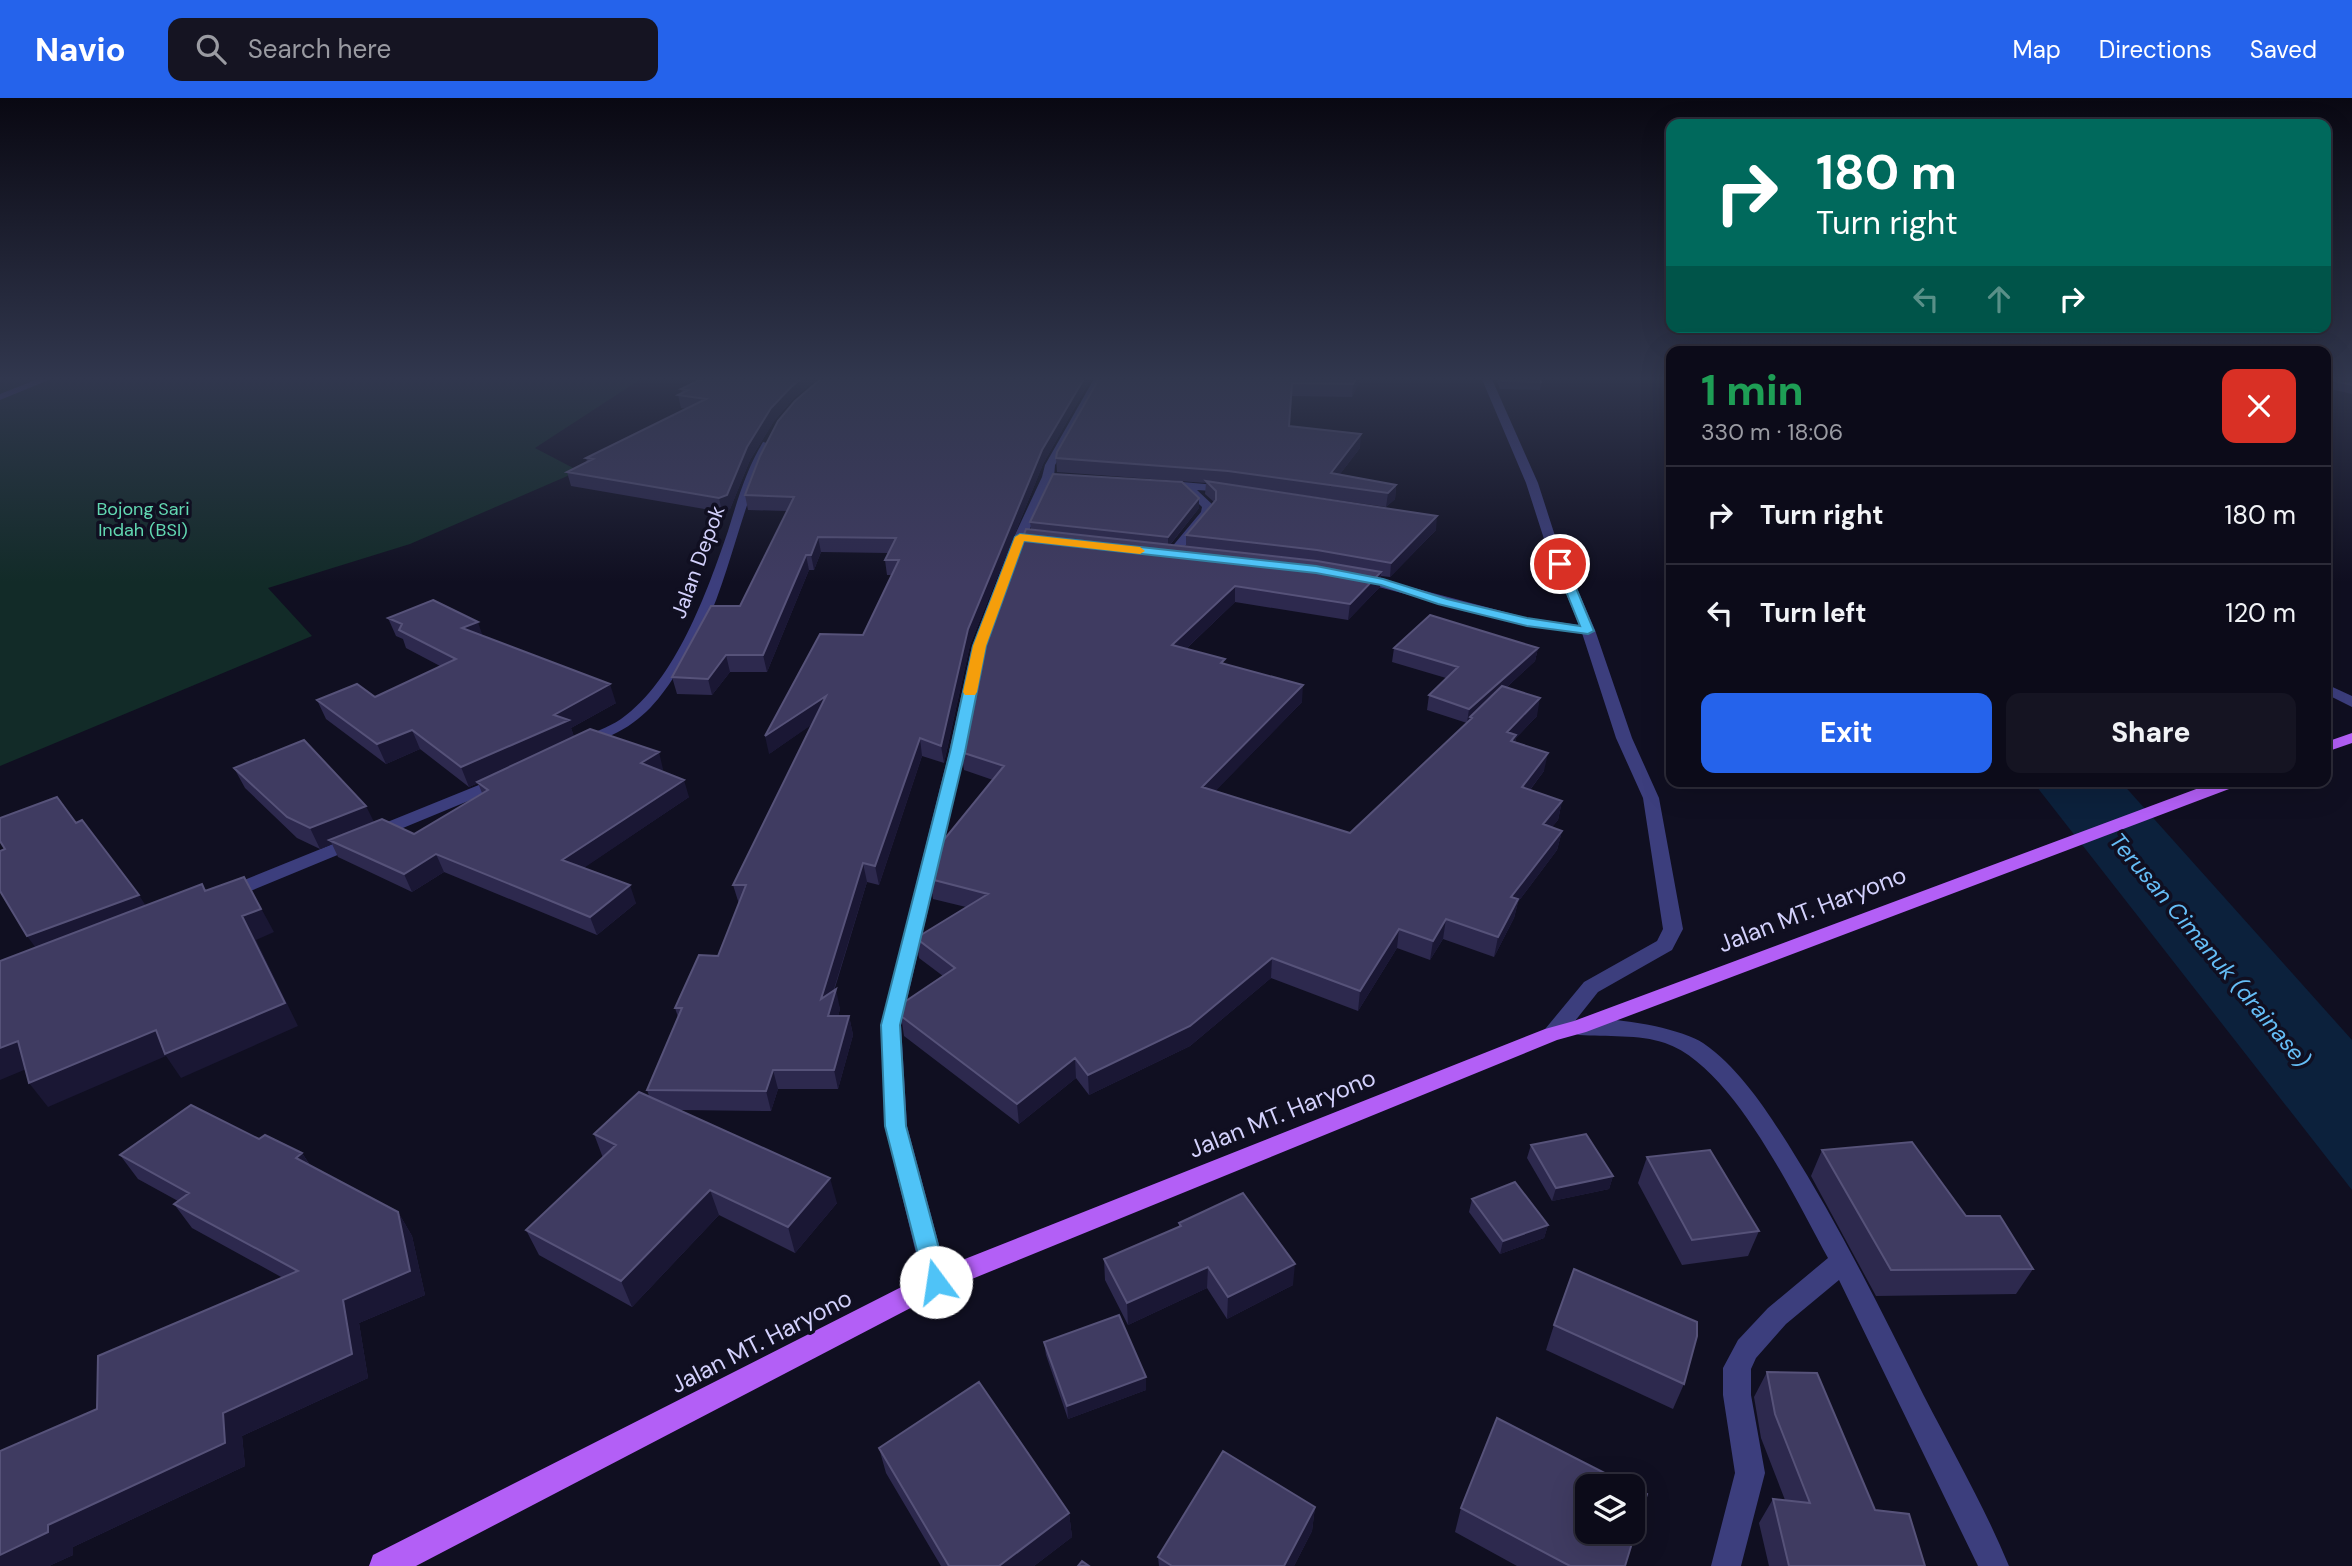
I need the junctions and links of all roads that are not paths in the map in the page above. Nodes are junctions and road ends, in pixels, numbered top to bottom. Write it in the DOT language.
graph roads {
  1 [pos="767,446"];
  2 [pos="1061,446"];
  3 [pos="1516,446"];
  4 [pos="1152,482"];
  5 [pos="1186,485"];
  6 [pos="1243,490"];
  7 [pos="1172,554"];
  8 [pos="1345,575"];
  9 [pos="1588,631"];
  10 [pos="2331,691"];
  11 [pos="2352,702"];
  12 [pos="2352,738"];
  13 [pos="2331,745"];
  14 [pos="566,751"];
  15 [pos="518,773"];
  16 [pos="2218,787"];
  17 [pos="219,897"];
  18 [pos="1579,1027"];
  19 [pos="1552,1034"];
  20 [pos="1843,1261"];
  21 [pos="936,1282"];
  22 [pos="384,1566"];
  23 [pos="1726,1566"];
  24 [pos="1994,1566"];
  1 -- 14 [label="street, Jalan Depok"];
  2 -- 21 [label="street"];
  3 -- 9 [label="street"];
  4 -- 5 [label="street"];
  5 -- 6 [label="street"];
  5 -- 7 [label="street"];
  8 -- 9 [label="street"];
  9 -- 19 [label="street"];
  10 -- 11 [label="street"];
  12 -- 13 [label="main road"];
  15 -- 17 [label="street"];
  16 -- 18 [label="main road, Jalan MT. Haryono"];
  18 -- 19 [label="main road, Jalan MT. Haryono"];
  18 -- 20 [label="street"];
  19 -- 21 [label="main road, Jalan MT. Haryono"];
  20 -- 23 [label="street"];
  20 -- 24 [label="street"];
  21 -- 22 [label="main road, Jalan MT. Haryono"];
}
